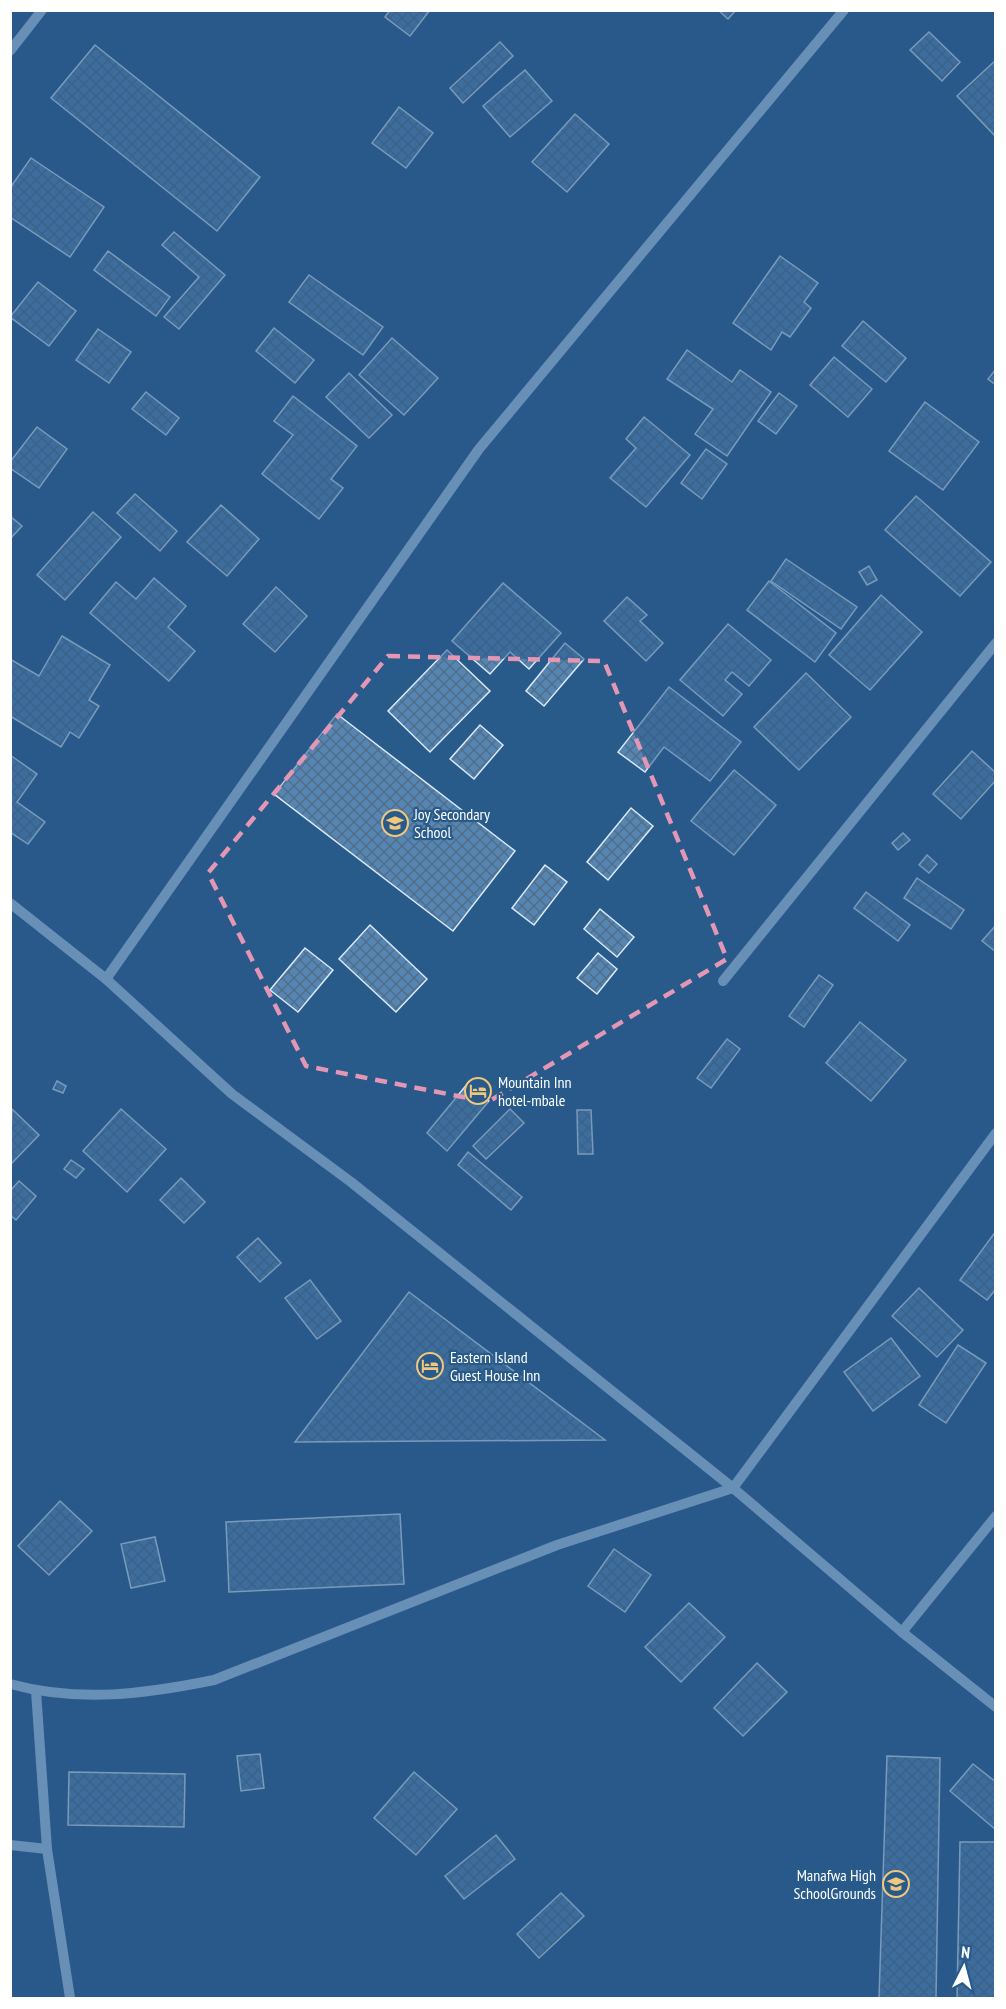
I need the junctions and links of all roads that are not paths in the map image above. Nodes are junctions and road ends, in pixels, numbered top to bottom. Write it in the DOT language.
graph roads {
  1 [pos="42,10"];
  2 [pos="844,10"];
  3 [pos="10,51"];
  4 [pos="996,643"];
  5 [pos="10,903"];
  6 [pos="106,979"];
  7 [pos="723,981"];
  8 [pos="996,1133"];
  9 [pos="733,1488"];
  10 [pos="996,1516"];
  11 [pos="902,1632"];
  12 [pos="10,1684"];
  13 [pos="36,1691"];
  14 [pos="996,1707"];
  15 [pos="10,1845"];
  16 [pos="47,1849"];
  17 [pos="70,1998"];
  1 -- 3 [label="street"];
  2 -- 6 [label="street"];
  4 -- 7 [label="street"];
  5 -- 6 [label="street"];
  6 -- 9 [label="street"];
  8 -- 9 [label="street"];
  9 -- 11 [label="street"];
  9 -- 13 [label="street"];
  10 -- 11 [label="street"];
  11 -- 14 [label="street"];
  12 -- 13 [label="street"];
  13 -- 16 [label="street"];
  15 -- 16 [label="street"];
  16 -- 17 [label="street"];
}
